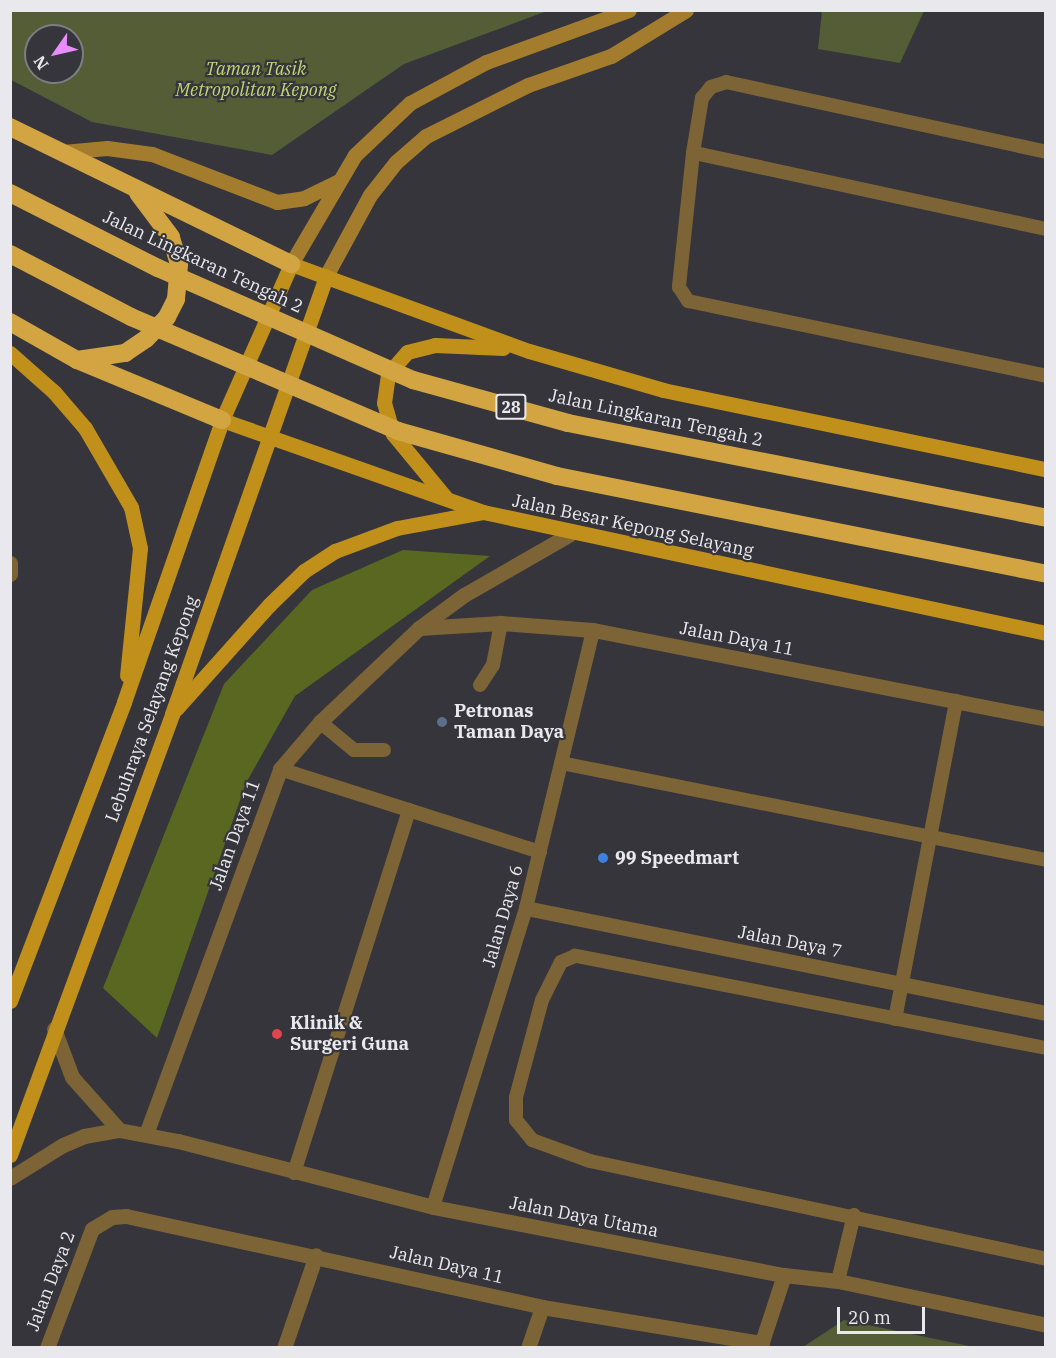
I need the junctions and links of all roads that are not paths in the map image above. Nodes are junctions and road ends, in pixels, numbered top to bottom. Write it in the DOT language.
graph roads {
  1 [pos="629,10"];
  2 [pos="686,10"];
  3 [pos="10,127"];
  4 [pos="63,152"];
  5 [pos="1046,152"];
  6 [pos="693,153"];
  7 [pos="337,182"];
  8 [pos="133,187"];
  9 [pos="10,193"];
  10 [pos="1046,229"];
  11 [pos="10,254"];
  12 [pos="291,264"];
  13 [pos="326,276"];
  14 [pos="10,322"];
  15 [pos="529,351"];
  16 [pos="10,354"];
  17 [pos="77,360"];
  18 [pos="1046,376"];
  19 [pos="222,420"];
  20 [pos="270,438"];
  21 [pos="1046,469"];
  22 [pos="446,498"];
  23 [pos="483,512"];
  24 [pos="1046,518"];
  25 [pos="570,534"];
  26 [pos="10,563"];
  27 [pos="10,574"];
  28 [pos="1046,574"];
  29 [pos="501,623"];
  30 [pos="419,628"];
  31 [pos="593,630"];
  32 [pos="1046,633"];
  33 [pos="480,685"];
  34 [pos="956,701"];
  35 [pos="124,702"];
  36 [pos="172,714"];
  37 [pos="1046,719"];
  38 [pos="320,722"];
  39 [pos="384,750"];
  40 [pos="561,763"];
  41 [pos="280,768"];
  42 [pos="409,810"];
  43 [pos="930,837"];
  44 [pos="540,852"];
  45 [pos="1046,860"];
  46 [pos="526,908"];
  47 [pos="902,984"];
  48 [pos="10,1001"];
  49 [pos="1046,1013"];
  50 [pos="895,1019"];
  51 [pos="54,1029"];
  52 [pos="1046,1048"];
  53 [pos="119,1130"];
  54 [pos="146,1134"];
  55 [pos="10,1155"];
  56 [pos="294,1173"];
  57 [pos="10,1178"];
  58 [pos="434,1208"];
  59 [pos="854,1215"];
  60 [pos="126,1216"];
  61 [pos="316,1255"];
  62 [pos="1046,1259"];
  63 [pos="784,1275"];
  64 [pos="838,1281"];
  65 [pos="542,1307"];
  66 [pos="1046,1325"];
  67 [pos="761,1345"];
  68 [pos="46,1347"];
  69 [pos="284,1347"];
  70 [pos="528,1347"];
  1 -- 7 [label="street"];
  2 -- 13 [label="street"];
  3 -- 4 [label="highway"];
  4 -- 7 [label="street"];
  4 -- 8 [label="highway"];
  5 -- 6 [label="lane"];
  6 -- 10 [label="lane"];
  6 -- 18 [label="lane"];
  7 -- 12 [label="street"];
  8 -- 12 [label="highway"];
  8 -- 17 [label="highway"];
  9 -- 24 [label="highway, Jalan Lingkaran Tengah 2 / 28, bridge"];
  11 -- 28 [label="highway, bridge"];
  12 -- 13 [label="main road"];
  12 -- 19 [label="main road, Lebuhraya Selayang Kepong"];
  13 -- 15 [label="main road"];
  13 -- 20 [label="main road, Lebuhraya Selayang Kepong"];
  14 -- 17 [label="highway"];
  15 -- 21 [label="main road"];
  15 -- 22 [label="main road"];
  16 -- 35 [label="main road"];
  17 -- 19 [label="highway"];
  19 -- 20 [label="main road, Jalan Besar Kepong Selayang"];
  19 -- 35 [label="main road, Lebuhraya Selayang Kepong"];
  20 -- 22 [label="main road, Jalan Besar Kepong Selayang"];
  20 -- 36 [label="main road, Lebuhraya Selayang Kepong"];
  22 -- 23 [label="main road, Jalan Besar Kepong Selayang"];
  23 -- 25 [label="main road, Jalan Besar Kepong Selayang"];
  23 -- 36 [label="main road"];
  25 -- 30 [label="street, Jalan Daya 11"];
  25 -- 32 [label="main road, Jalan Besar Kepong Selayang"];
  26 -- 27 [label="street"];
  29 -- 30 [label="street, Jalan Daya 11"];
  29 -- 31 [label="street, Jalan Daya 11"];
  29 -- 33 [label="lane"];
  30 -- 38 [label="street, Jalan Daya 11"];
  31 -- 34 [label="street, Jalan Daya 11"];
  31 -- 40 [label="lane, Jalan Daya 6"];
  34 -- 37 [label="street, Jalan Daya 11"];
  34 -- 43 [label="lane"];
  35 -- 48 [label="main road, Lebuhraya Selayang Kepong"];
  36 -- 51 [label="main road, Lebuhraya Selayang Kepong"];
  38 -- 39 [label="lane"];
  38 -- 41 [label="street, Jalan Daya 11"];
  40 -- 43 [label="lane"];
  40 -- 44 [label="lane, Jalan Daya 6"];
  41 -- 42 [label="lane"];
  41 -- 54 [label="street, Jalan Daya 11"];
  42 -- 44 [label="lane"];
  42 -- 56 [label="lane"];
  43 -- 45 [label="lane"];
  43 -- 47 [label="lane"];
  44 -- 46 [label="lane, Jalan Daya 6"];
  46 -- 47 [label="street, Jalan Daya 7"];
  46 -- 58 [label="lane, Jalan Daya 6"];
  47 -- 49 [label="street, Jalan Daya 7"];
  47 -- 50 [label="lane"];
  50 -- 52 [label="lane"];
  50 -- 59 [label="lane"];
  51 -- 53 [label="street"];
  51 -- 55 [label="main road, Lebuhraya Selayang Kepong"];
  53 -- 54 [label="street, Jalan Daya Utama"];
  53 -- 57 [label="street, Jalan Daya Utama"];
  54 -- 56 [label="street, Jalan Daya Utama"];
  56 -- 58 [label="street, Jalan Daya Utama"];
  58 -- 63 [label="street, Jalan Daya Utama"];
  59 -- 62 [label="lane"];
  59 -- 64 [label="lane"];
  60 -- 61 [label="street, Jalan Daya 11"];
  60 -- 68 [label="street, Jalan Daya 2"];
  61 -- 65 [label="street, Jalan Daya 11"];
  61 -- 69 [label="street"];
  63 -- 64 [label="street, Jalan Daya Utama"];
  63 -- 67 [label="street"];
  64 -- 66 [label="street, Jalan Daya Utama"];
  65 -- 67 [label="street, Jalan Daya 11"];
  65 -- 70 [label="street"];
}
